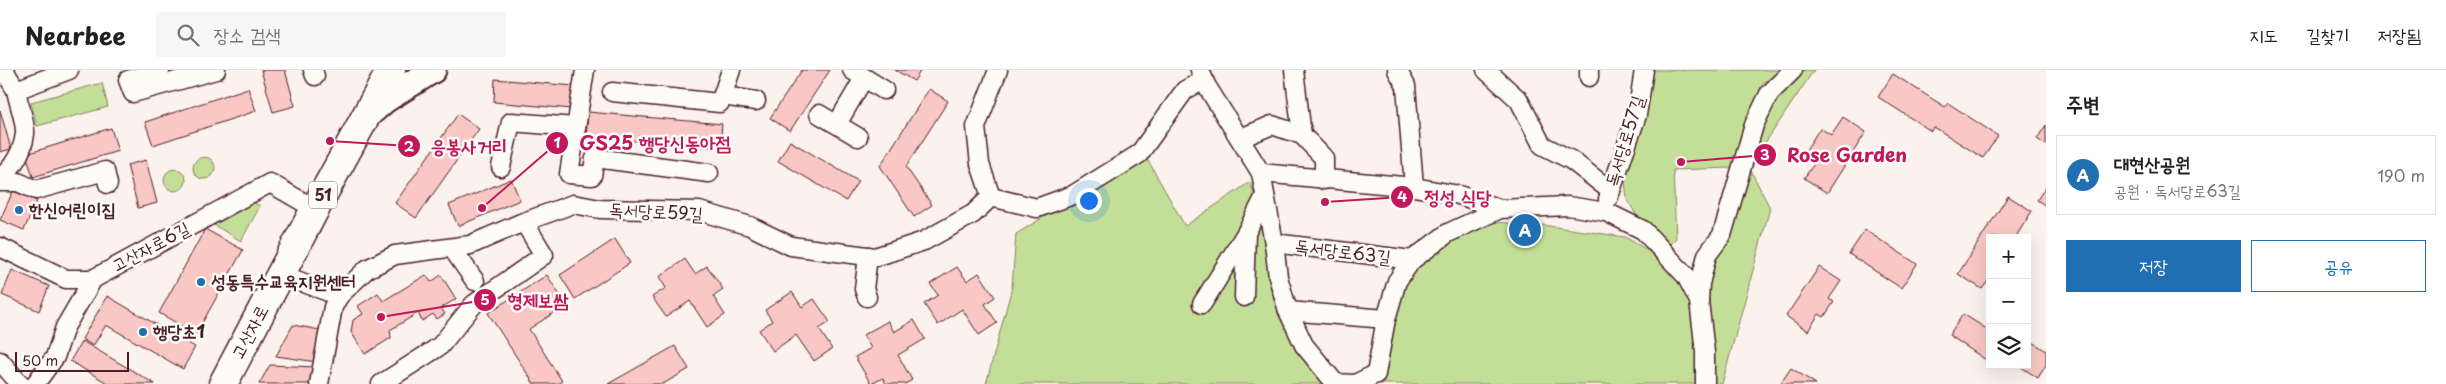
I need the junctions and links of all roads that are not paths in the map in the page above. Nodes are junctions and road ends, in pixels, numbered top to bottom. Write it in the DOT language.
graph roads {
  1 [pos="4,70"];
  2 [pos="69,70"];
  3 [pos="216,70"];
  4 [pos="391,70"];
  5 [pos="433,70"];
  6 [pos="585,70"];
  7 [pos="731,70"];
  8 [pos="998,70"];
  9 [pos="1294,70"];
  10 [pos="1396,70"];
  11 [pos="1486,70"];
  12 [pos="1644,70"];
  13 [pos="1793,70"];
  14 [pos="160,71"];
  15 [pos="858,74"];
  16 [pos="1202,75"];
  17 [pos="16,90"];
  18 [pos="884,90"];
  19 [pos="612,92"];
  20 [pos="722,96"];
  21 [pos="756,101"];
  22 [pos="819,114"];
  23 [pos="366,116"];
  24 [pos="837,124"];
  25 [pos="575,127"];
  26 [pos="1302,135"];
  27 [pos="858,137"];
  28 [pos="1241,138"];
  29 [pos="501,167"];
  30 [pos="709,173"];
  31 [pos="1262,173"];
  32 [pos="0,178"];
  33 [pos="1324,180"];
  34 [pos="0,182"];
  35 [pos="108,184"];
  36 [pos="1414,187"];
  37 [pos="1611,192"];
  38 [pos="1265,196"];
  39 [pos="991,197"];
  40 [pos="315,209"];
  41 [pos="1500,210"];
  42 [pos="1606,212"];
  43 [pos="524,222"];
  44 [pos="1246,233"];
  45 [pos="1274,243"];
  46 [pos="0,247"];
  47 [pos="452,248"];
  48 [pos="868,256"];
  49 [pos="1412,260"];
  50 [pos="280,274"];
  51 [pos="93,279"];
  52 [pos="475,281"];
  53 [pos="339,296"];
  54 [pos="866,297"];
  55 [pos="1244,298"];
  56 [pos="1699,301"];
  57 [pos="1202,304"];
  58 [pos="1288,311"];
  59 [pos="1386,319"];
  60 [pos="0,361"];
  61 [pos="20,384"];
  62 [pos="35,384"];
  63 [pos="223,384"];
  64 [pos="318,384"];
  65 [pos="381,384"];
  66 [pos="1354,384"];
  67 [pos="1705,384"];
  1 -- 17 [label="street"];
  2 -- 17 [label="street"];
  3 -- 14 [label="street"];
  4 -- 23 [label="main road, 고산자로 / 51"];
  5 -- 23 [label="main road"];
  6 -- 25 [label="street"];
  7 -- 20 [label="street"];
  8 -- 39 [label="street"];
  9 -- 26 [label="street"];
  10 -- 36 [label="street"];
  11 -- 37 [label="street"];
  12 -- 37 [label="street, 독서당로57길"];
  13 -- 56 [label="street"];
  15 -- 18 [label="street"];
  15 -- 24 [label="street"];
  16 -- 28 [label="street, 독서당로63길"];
  16 -- 39 [label="street"];
  17 -- 32 [label="street"];
  19 -- 20 [label="street"];
  20 -- 21 [label="street"];
  22 -- 24 [label="street"];
  23 -- 40 [label="main road, 고산자로 / 51"];
  24 -- 27 [label="street"];
  25 -- 29 [label="street"];
  25 -- 30 [label="street"];
  26 -- 28 [label="street"];
  26 -- 33 [label="street"];
  28 -- 31 [label="street, 독서당로63길"];
  31 -- 33 [label="street"];
  31 -- 38 [label="street, 독서당로63길"];
  33 -- 36 [label="street"];
  34 -- 35 [label="street"];
  36 -- 41 [label="street"];
  37 -- 42 [label="street, 독서당로57길"];
  38 -- 44 [label="street"];
  38 -- 45 [label="street, 독서당로63길"];
  39 -- 48 [label="street, 독서당로59길"];
  40 -- 50 [label="main road, 고산자로 / 51"];
  40 -- 51 [label="street, 고산자로6길"];
  41 -- 42 [label="street, 독서당로63길"];
  41 -- 49 [label="street, 독서당로63길"];
  42 -- 56 [label="street, 독서당로63길"];
  43 -- 47 [label="street, 독서당로59길"];
  43 -- 48 [label="street, 독서당로59길"];
  43 -- 65 [label="street"];
  44 -- 55 [label="street"];
  44 -- 57 [label="street"];
  45 -- 49 [label="street, 독서당로63길"];
  45 -- 58 [label="street, 독서당로63길"];
  46 -- 51 [label="street"];
  47 -- 52 [label="street"];
  47 -- 53 [label="street, 독서당로59길"];
  48 -- 54 [label="street"];
  49 -- 59 [label="street, 독서당로63길"];
  50 -- 53 [label="street"];
  50 -- 63 [label="main road, 고산자로 / 51"];
  51 -- 62 [label="street, 고산자로6길"];
  53 -- 64 [label="street"];
  56 -- 67 [label="street, 독서당로63길"];
  58 -- 59 [label="street"];
  58 -- 66 [label="street, 독서당로63길"];
  59 -- 66 [label="street, 독서당로63길"];
  60 -- 61 [label="street"];
}
